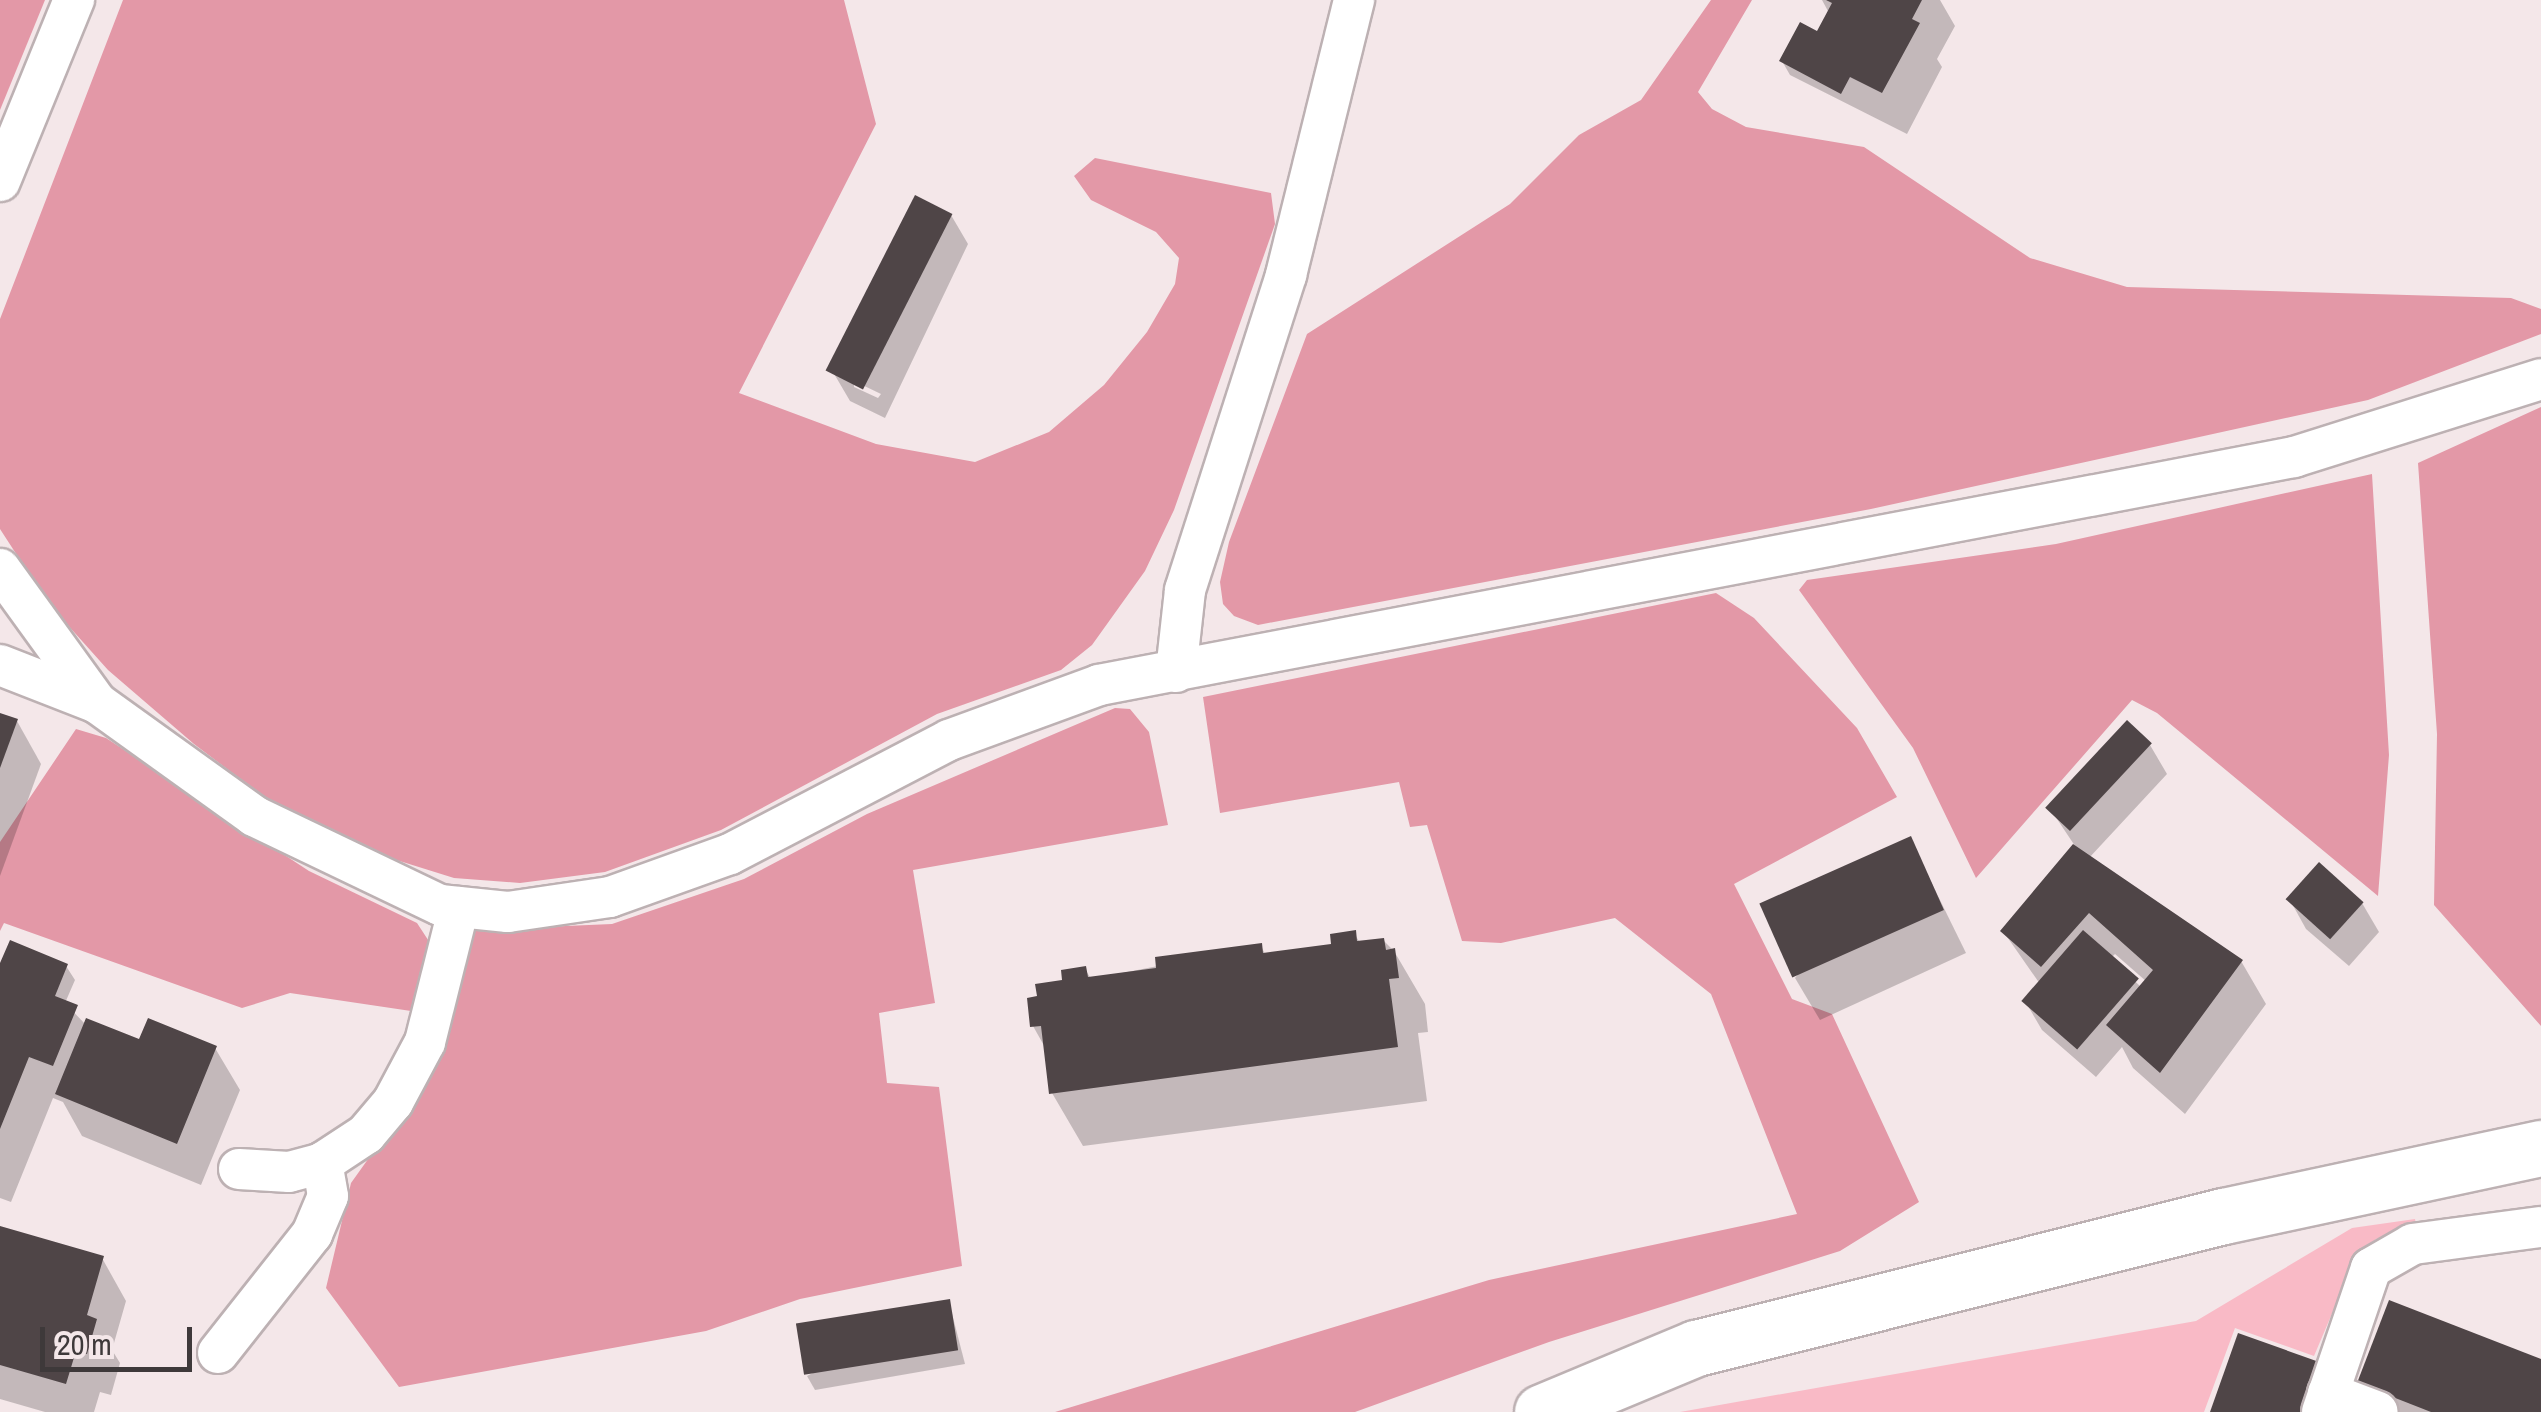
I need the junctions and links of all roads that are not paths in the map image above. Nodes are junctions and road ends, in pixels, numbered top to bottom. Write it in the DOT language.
graph roads {
  1 [pos="74,0"];
  2 [pos="1354,0"];
  3 [pos="0,181"];
  4 [pos="2541,378"];
  5 [pos="0,568"];
  6 [pos="0,666"];
  7 [pos="1176,672"];
  8 [pos="98,703"];
  9 [pos="459,907"];
  10 [pos="2541,1148"];
  11 [pos="322,1164"];
  12 [pos="240,1169"];
  13 [pos="2541,1227"];
  14 [pos="218,1352"];
  15 [pos="2325,1402"];
  16 [pos="1542,1412"];
  17 [pos="2378,1412"];
  1 -- 3 [label="street"];
  2 -- 7 [label="street"];
  4 -- 7 [label="street"];
  5 -- 8 [label="street"];
  6 -- 8 [label="street"];
  7 -- 9 [label="street"];
  8 -- 9 [label="street"];
  9 -- 11 [label="street"];
  10 -- 16 [label="street"];
  11 -- 12 [label="street"];
  11 -- 14 [label="street"];
  13 -- 15 [label="street"];
  15 -- 17 [label="street"];
}
